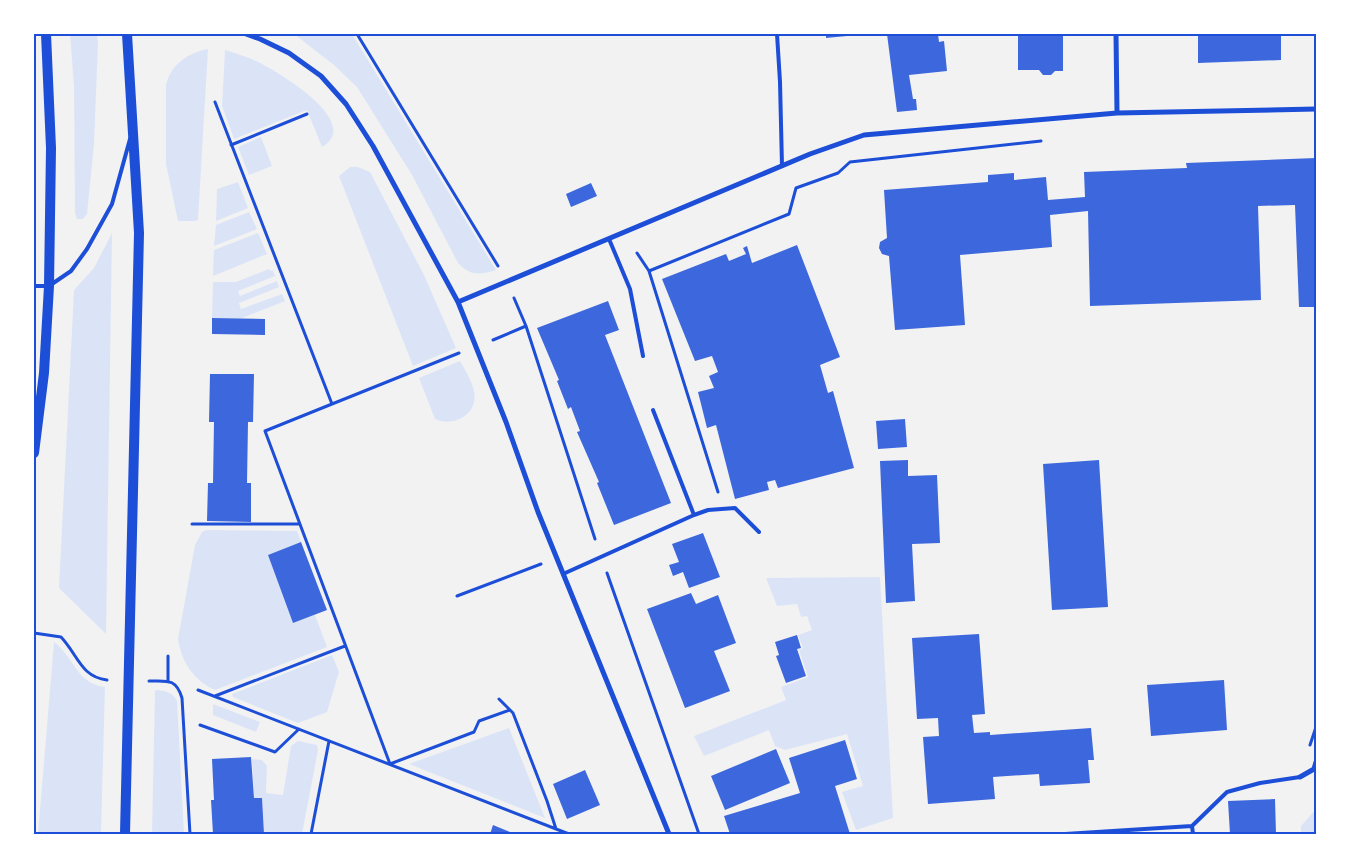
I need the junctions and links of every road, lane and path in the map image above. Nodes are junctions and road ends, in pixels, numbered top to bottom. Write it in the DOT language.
graph roads {
  1 [pos="46,34"];
  2 [pos="127,34"];
  3 [pos="246,34"];
  4 [pos="357,34"];
  5 [pos="777,34"];
  6 [pos="1116,34"];
  7 [pos="214,102"];
  8 [pos="1316,109"];
  9 [pos="1117,113"];
  10 [pos="307,114"];
  11 [pos="132,132"];
  12 [pos="1048,140"];
  13 [pos="231,145"];
  14 [pos="782,166"];
  15 [pos="608,239"];
  16 [pos="649,271"];
  17 [pos="508,282"];
  18 [pos="34,286"];
  19 [pos="49,286"];
  20 [pos="458,302"];
  21 [pos="526,326"];
  22 [pos="475,347"];
  23 [pos="643,356"];
  24 [pos="374,382"];
  25 [pos="376,386"];
  26 [pos="332,404"];
  27 [pos="653,410"];
  28 [pos="34,452"];
  29 [pos="694,515"];
  30 [pos="192,524"];
  31 [pos="300,524"];
  32 [pos="759,532"];
  33 [pos="601,556"];
  34 [pos="547,562"];
  35 [pos="563,574"];
  36 [pos="457,596"];
  37 [pos="34,633"];
  38 [pos="345,646"];
  39 [pos="168,656"];
  40 [pos="106,680"];
  41 [pos="152,681"];
  42 [pos="168,681"];
  43 [pos="198,690"];
  44 [pos="214,696"];
  45 [pos="499,699"];
  46 [pos="510,710"];
  47 [pos="200,725"];
  48 [pos="299,729"];
  49 [pos="329,741"];
  50 [pos="1316,762"];
  51 [pos="390,764"];
  52 [pos="1315,769"];
  53 [pos="1300,777"];
  54 [pos="1192,826"];
  55 [pos="556,829"];
  56 [pos="125,834"];
  57 [pos="190,834"];
  58 [pos="311,834"];
  59 [pos="569,834"];
  60 [pos="670,834"];
  61 [pos="700,834"];
  62 [pos="1065,834"];
  63 [pos="1193,834"];
  1 -- 19 [label="main road"];
  2 -- 11 [label="main road"];
  3 -- 20 [label="street"];
  4 -- 17 [label="path"];
  5 -- 14 [label="lane"];
  6 -- 9 [label="street"];
  7 -- 13 [label="path"];
  8 -- 9 [label="street"];
  9 -- 14 [label="street"];
  10 -- 13 [label="path"];
  11 -- 19 [label="lane"];
  11 -- 56 [label="main road"];
  12 -- 16 [label="path"];
  13 -- 26 [label="path"];
  14 -- 15 [label="street"];
  15 -- 17 [label="street"];
  15 -- 23 [label="lane"];
  17 -- 20 [label="street"];
  17 -- 21 [label="path"];
  18 -- 19 [label="lane"];
  19 -- 28 [label="main road"];
  20 -- 22 [label="street"];
  21 -- 22 [label="path"];
  21 -- 33 [label="path"];
  22 -- 25 [label="path"];
  22 -- 35 [label="street"];
  24 -- 25 [label="path"];
  25 -- 26 [label="path"];
  26 -- 31 [label="path"];
  27 -- 29 [label="lane"];
  29 -- 32 [label="lane"];
  29 -- 33 [label="lane"];
  30 -- 31 [label="path"];
  31 -- 38 [label="path"];
  33 -- 35 [label="lane"];
  33 -- 61 [label="path"];
  34 -- 36 [label="path"];
  35 -- 60 [label="street"];
  37 -- 40 [label="path"];
  38 -- 44 [label="path"];
  38 -- 51 [label="path"];
  39 -- 42 [label="path"];
  41 -- 42 [label="path"];
  42 -- 57 [label="path"];
  43 -- 44 [label="path"];
  44 -- 48 [label="path"];
  45 -- 46 [label="path"];
  46 -- 51 [label="path"];
  46 -- 55 [label="path"];
  47 -- 48 [label="path"];
  48 -- 49 [label="path"];
  49 -- 51 [label="path"];
  49 -- 58 [label="path"];
  50 -- 52 [label="street"];
  51 -- 55 [label="path"];
  52 -- 53 [label="street"];
  53 -- 54 [label="lane"];
  54 -- 62 [label="lane"];
  54 -- 63 [label="lane"];
  55 -- 59 [label="path"];
}
